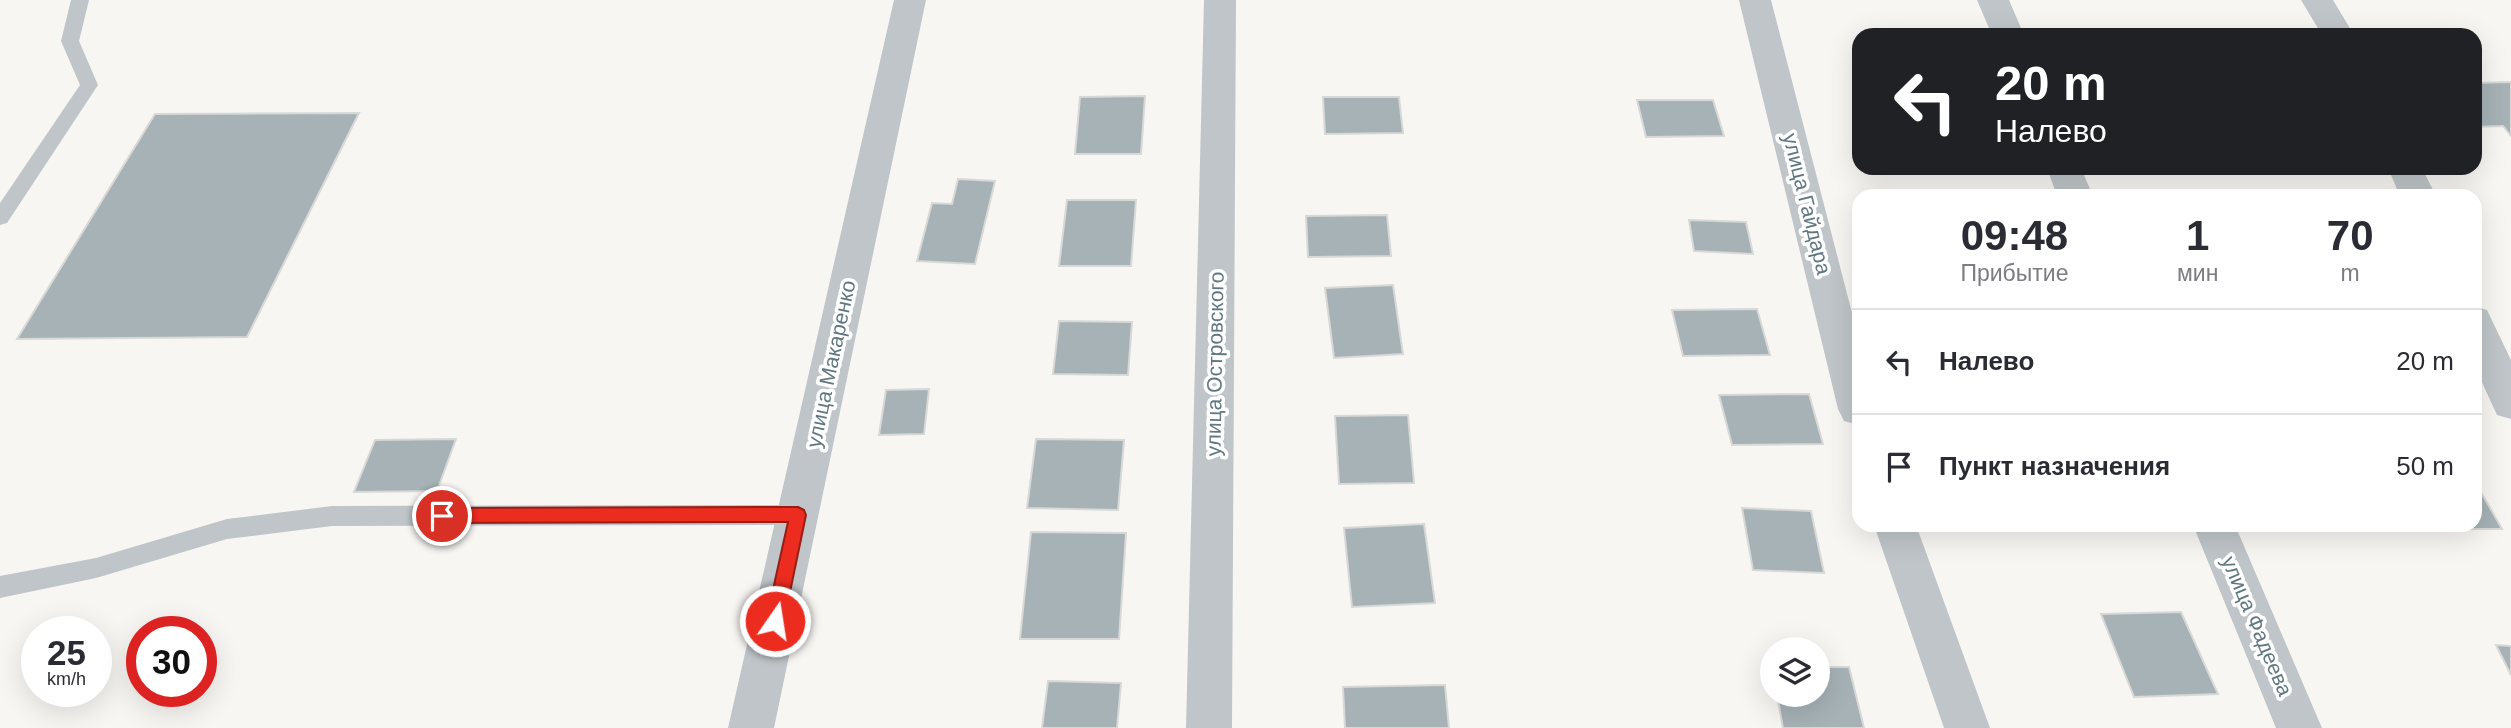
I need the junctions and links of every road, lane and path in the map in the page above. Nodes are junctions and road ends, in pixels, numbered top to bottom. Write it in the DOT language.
graph roads {
  1 [pos="80,0"];
  2 [pos="910,0"];
  3 [pos="1220,0"];
  4 [pos="1755,0"];
  5 [pos="1993,0"];
  6 [pos="2317,0"];
  7 [pos="2005,28"];
  8 [pos="2334,28"];
  9 [pos="0,218"];
  10 [pos="2482,339"];
  11 [pos="1852,385"];
  12 [pos="2511,402"];
  13 [pos="798,515"];
  14 [pos="1897,532"];
  15 [pos="2217,532"];
  16 [pos="0,587"];
  17 [pos="751,728"];
  18 [pos="1209,728"];
  19 [pos="1966,728"];
  20 [pos="2299,728"];
  1 -- 9 [label="lane"];
  2 -- 13 [label="street, улица Макаренко"];
  3 -- 18 [label="street, улица Островского"];
  4 -- 11 [label="street, улица Гайдара"];
  5 -- 7 [label="street"];
  6 -- 8 [label="street"];
  10 -- 12 [label="street"];
  13 -- 16 [label="lane"];
  13 -- 17 [label="street, улица Макаренко"];
  14 -- 19 [label="street"];
  15 -- 20 [label="street, улица Фадеева"];
}
